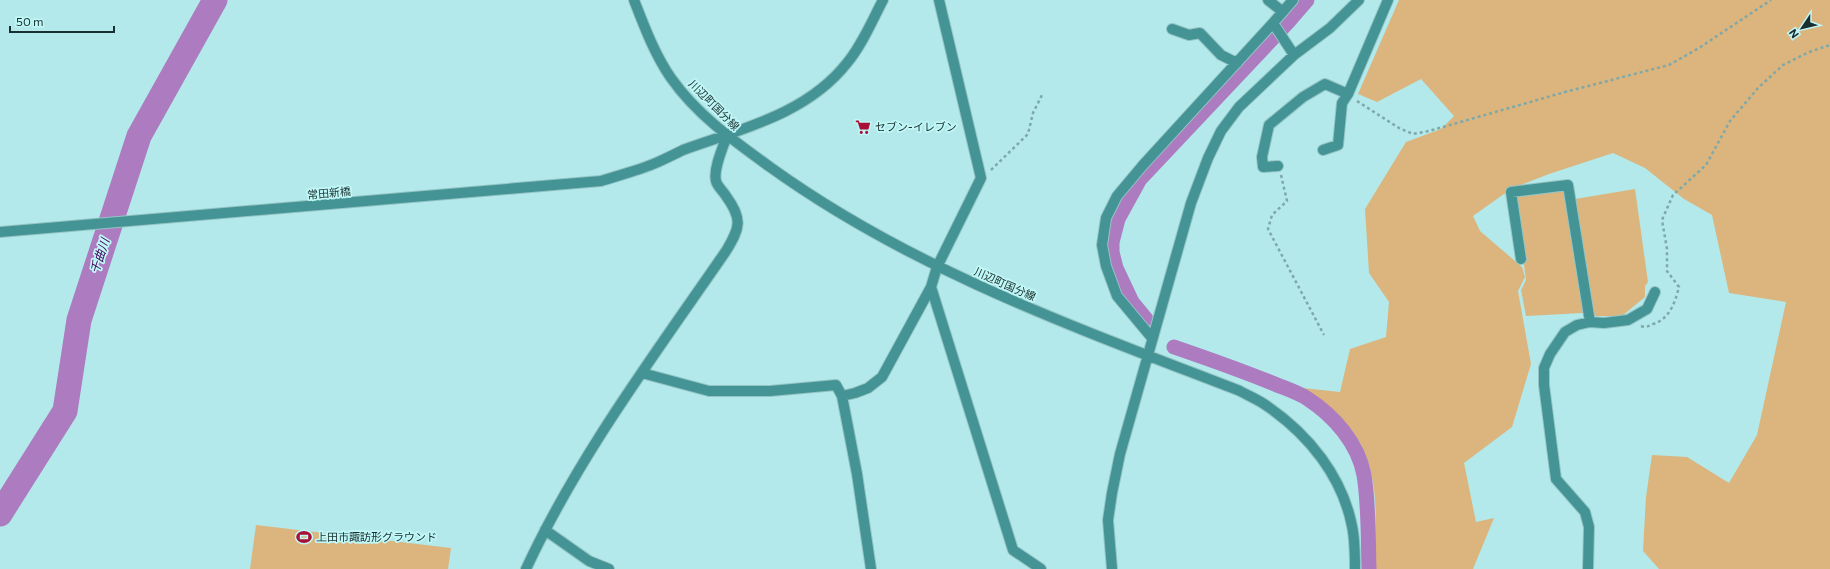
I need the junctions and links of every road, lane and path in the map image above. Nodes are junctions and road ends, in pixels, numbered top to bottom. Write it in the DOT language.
graph roads {
  1 [pos="634,0"];
  2 [pos="883,0"];
  3 [pos="939,0"];
  4 [pos="1268,0"];
  5 [pos="1293,0"];
  6 [pos="1359,0"];
  7 [pos="1388,0"];
  8 [pos="1771,0"];
  9 [pos="1283,12"];
  10 [pos="1274,25"];
  11 [pos="1172,29"];
  12 [pos="1830,45"];
  13 [pos="1294,55"];
  14 [pos="1237,63"];
  15 [pos="1043,93"];
  16 [pos="1348,94"];
  17 [pos="727,136"];
  18 [pos="1324,150"];
  19 [pos="1278,166"];
  20 [pos="978,184"];
  21 [pos="0,232"];
  22 [pos="1521,259"];
  23 [pos="937,267"];
  24 [pos="931,287"];
  25 [pos="1655,292"];
  26 [pos="1628,320"];
  27 [pos="1590,322"];
  28 [pos="1324,335"];
  29 [pos="1152,338"];
  30 [pos="1147,355"];
  31 [pos="642,373"];
  32 [pos="842,396"];
  33 [pos="545,530"];
  34 [pos="526,569"];
  35 [pos="608,569"];
  36 [pos="871,569"];
  37 [pos="1041,569"];
  38 [pos="1112,569"];
  39 [pos="1355,569"];
  40 [pos="1588,569"];
  1 -- 17 [label="street, 川辺町国分線"];
  2 -- 17 [label="street, 常田新橋"];
  3 -- 20 [label="street"];
  4 -- 9 [label="street"];
  5 -- 9 [label="street"];
  6 -- 13 [label="street"];
  7 -- 16 [label="street"];
  8 -- 16 [label="path"];
  9 -- 10 [label="street"];
  10 -- 13 [label="street"];
  10 -- 14 [label="street"];
  11 -- 14 [label="street"];
  12 -- 26 [label="path"];
  13 -- 29 [label="street"];
  14 -- 29 [label="street"];
  15 -- 20 [label="path"];
  16 -- 18 [label="street"];
  16 -- 19 [label="street"];
  17 -- 21 [label="street, 常田新橋"];
  17 -- 23 [label="street, 川辺町国分線"];
  17 -- 31 [label="street"];
  19 -- 28 [label="path"];
  20 -- 23 [label="street"];
  22 -- 27 [label="street"];
  23 -- 24 [label="street"];
  23 -- 30 [label="street, 川辺町国分線"];
  24 -- 32 [label="street"];
  24 -- 37 [label="street"];
  25 -- 26 [label="street"];
  26 -- 27 [label="street"];
  27 -- 40 [label="street"];
  29 -- 30 [label="street"];
  30 -- 38 [label="street"];
  30 -- 39 [label="street, 川辺町国分線"];
  31 -- 32 [label="street"];
  31 -- 33 [label="street"];
  32 -- 36 [label="street"];
  33 -- 34 [label="street"];
  33 -- 35 [label="street"];
}
